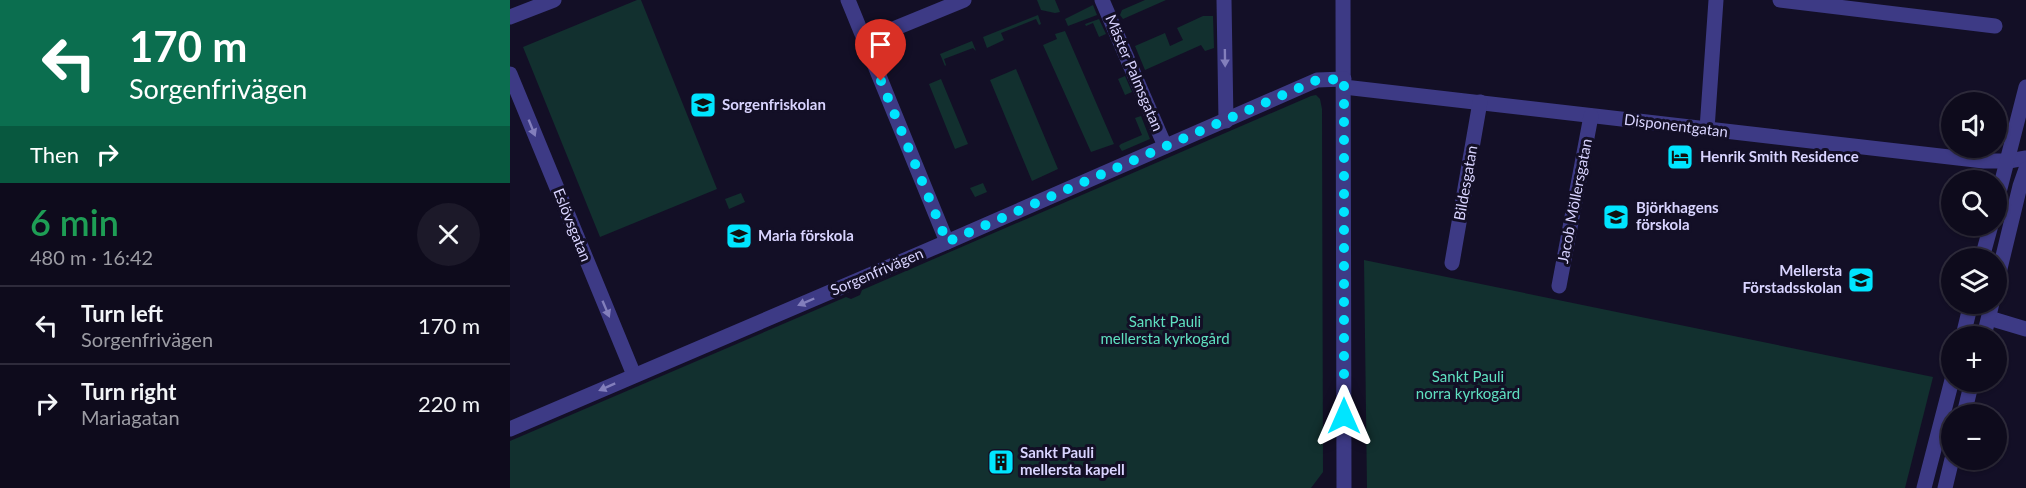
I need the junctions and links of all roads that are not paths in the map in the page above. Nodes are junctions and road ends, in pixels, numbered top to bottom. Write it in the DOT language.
graph roads {
  1 [pos="554,0"];
  2 [pos="848,0"];
  3 [pos="964,0"];
  4 [pos="1224,0"];
  5 [pos="1342,0"];
  6 [pos="1716,0"];
  7 [pos="1780,0"];
  8 [pos="1108,2"];
  9 [pos="510,17"];
  10 [pos="1995,26"];
  11 [pos="864,41"];
  12 [pos="510,74"];
  13 [pos="1344,83"];
  14 [pos="2026,87"];
  15 [pos="1480,102"];
  16 [pos="1591,116"];
  17 [pos="1226,121"];
  18 [pos="1707,129"];
  19 [pos="1165,146"];
  20 [pos="2026,158"];
  21 [pos="2008,161"];
  22 [pos="2026,169"];
  23 [pos="2005,170"];
  24 [pos="947,242"];
  25 [pos="2005,248"];
  26 [pos="1452,263"];
  27 [pos="1559,286"];
  28 [pos="1990,314"];
  29 [pos="1989,318"];
  30 [pos="1987,326"];
  31 [pos="2026,329"];
  32 [pos="634,375"];
  33 [pos="1949,392"];
  34 [pos="510,429"];
  35 [pos="1949,470"];
  36 [pos="1344,488"];
  37 [pos="1924,488"];
  38 [pos="1945,488"];
  1 -- 9 [label="street"];
  2 -- 11 [label="street"];
  3 -- 11 [label="street"];
  4 -- 17 [label="street, one-way"];
  5 -- 13 [label="street"];
  6 -- 18 [label="street"];
  7 -- 10 [label="street"];
  8 -- 19 [label="street, Mäster Palmsgatan"];
  11 -- 24 [label="street"];
  12 -- 32 [label="street, Eslövsgatan, one-way"];
  13 -- 15 [label="street, Disponentgatan"];
  13 -- 17 [label="street, Sorgenfrivägen"];
  13 -- 36 [label="street"];
  14 -- 21 [label="street"];
  15 -- 16 [label="street, Disponentgatan"];
  15 -- 26 [label="street, Bildesgatan"];
  16 -- 18 [label="street, Disponentgatan"];
  16 -- 27 [label="street, Jacob Möllersgatan"];
  17 -- 19 [label="street, Sorgenfrivägen"];
  18 -- 21 [label="street, Disponentgatan"];
  19 -- 24 [label="street, Sorgenfrivägen"];
  20 -- 21 [label="street, Disponentgatan"];
  21 -- 23 [label="street"];
  22 -- 25 [label="street"];
  24 -- 32 [label="street, Sorgenfrivägen, one-way"];
  28 -- 29 [label="street"];
  29 -- 30 [label="street"];
  29 -- 31 [label="street"];
  32 -- 34 [label="street, Sorgenfrivägen, one-way"];
  33 -- 37 [label="street"];
  35 -- 38 [label="street"];
}
